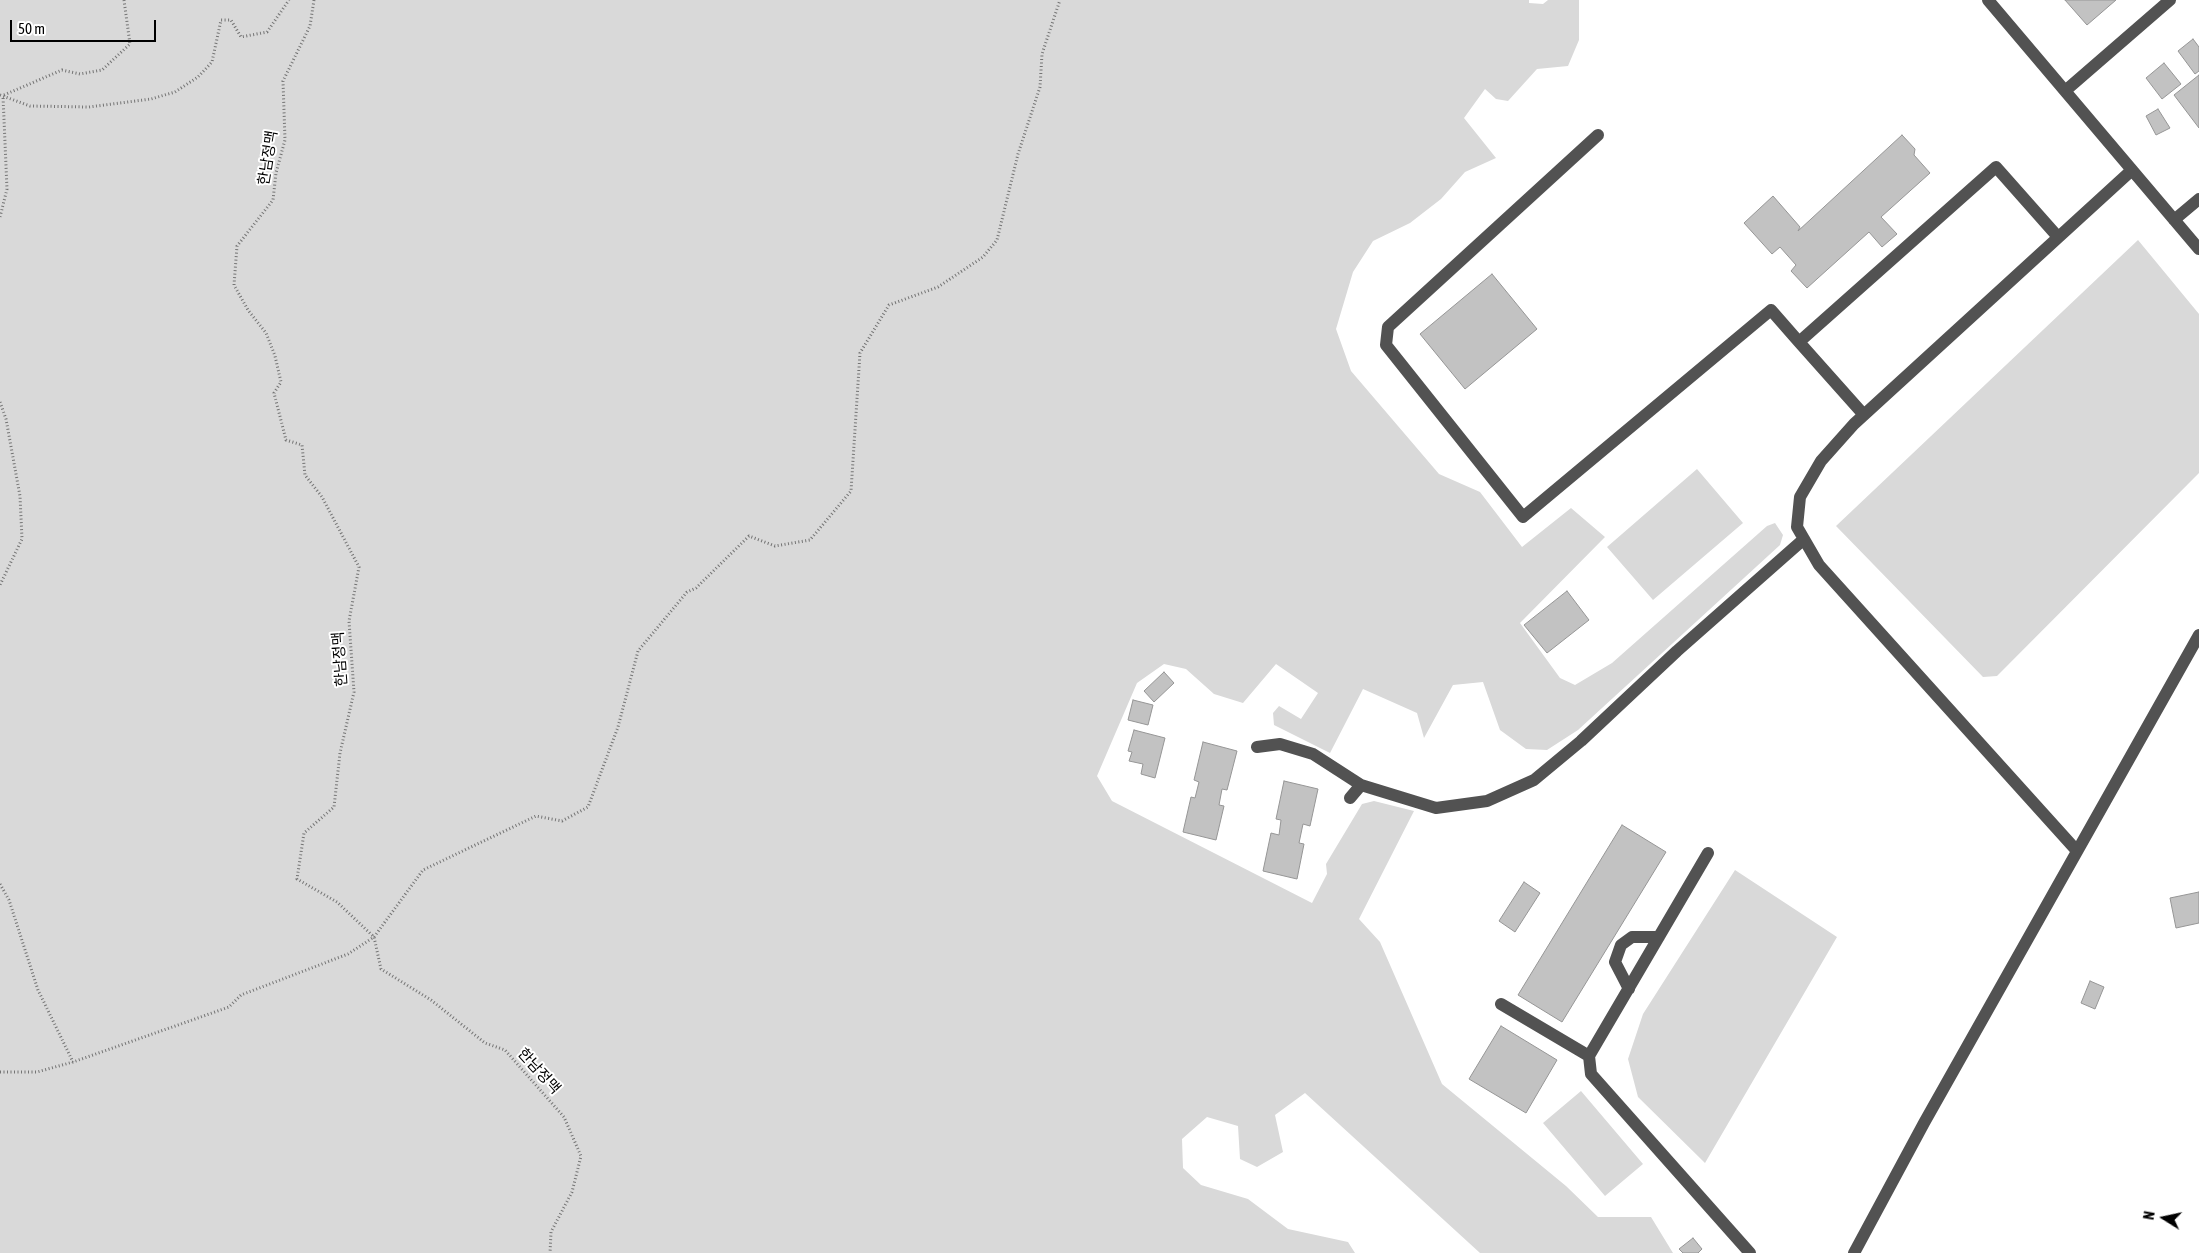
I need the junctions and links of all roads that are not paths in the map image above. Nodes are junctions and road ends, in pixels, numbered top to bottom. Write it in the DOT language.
graph roads {
  1 [pos="1988,0"];
  2 [pos="2170,0"];
  3 [pos="2065,91"];
  4 [pos="1598,136"];
  5 [pos="2132,170"];
  6 [pos="2199,199"];
  7 [pos="2174,220"];
  8 [pos="2058,238"];
  9 [pos="2199,249"];
  10 [pos="1799,342"];
  11 [pos="1864,415"];
  12 [pos="1804,538"];
  13 [pos="2199,635"];
  14 [pos="1257,747"];
  15 [pos="1361,785"];
  16 [pos="1350,798"];
  17 [pos="2077,851"];
  18 [pos="1708,853"];
  19 [pos="1659,937"];
  20 [pos="1629,989"];
  21 [pos="1501,1004"];
  22 [pos="1589,1056"];
  23 [pos="1750,1253"];
  24 [pos="1854,1253"];
  1 -- 3 [label="street"];
  2 -- 3 [label="street"];
  3 -- 5 [label="street"];
  4 -- 10 [label="street"];
  5 -- 7 [label="street"];
  5 -- 8 [label="street"];
  6 -- 7 [label="street"];
  7 -- 9 [label="street"];
  8 -- 10 [label="street"];
  8 -- 11 [label="street"];
  10 -- 11 [label="street"];
  11 -- 12 [label="street"];
  12 -- 15 [label="street"];
  12 -- 17 [label="street"];
  13 -- 17 [label="street"];
  14 -- 15 [label="street"];
  15 -- 16 [label="street"];
  17 -- 24 [label="street"];
  18 -- 19 [label="street"];
  19 -- 20 [label="street"];
  19 -- 20 [label="street"];
  20 -- 22 [label="street"];
  21 -- 22 [label="street"];
  22 -- 23 [label="street"];
}
